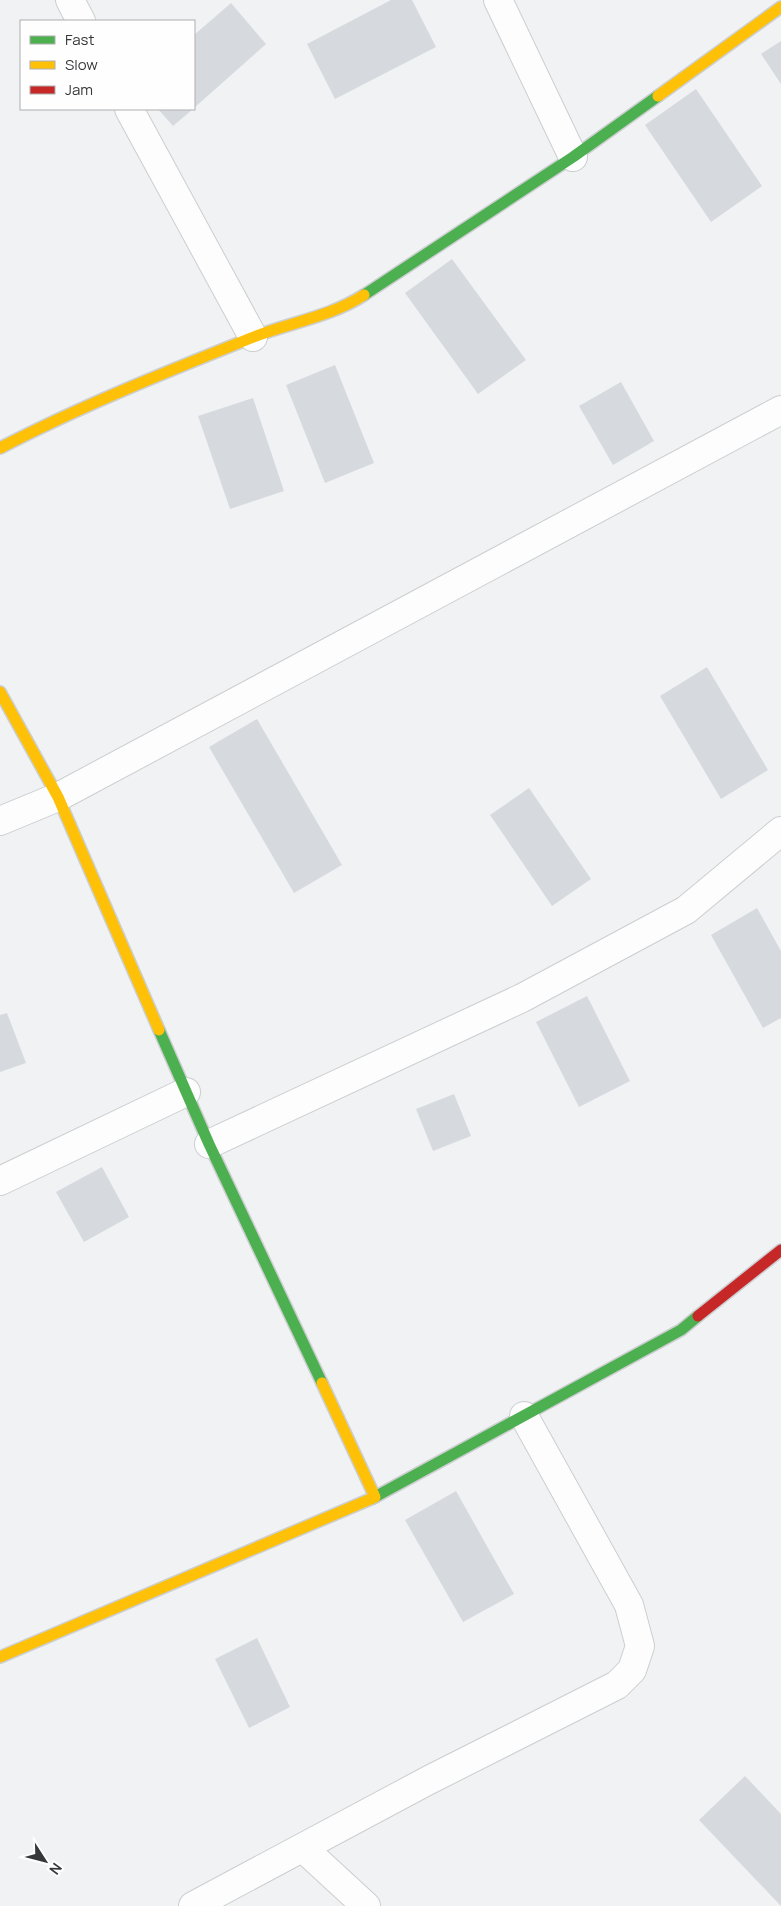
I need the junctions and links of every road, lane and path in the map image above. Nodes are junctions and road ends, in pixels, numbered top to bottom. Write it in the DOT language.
graph roads {
  1 [pos="70,0"];
  2 [pos="498,0"];
  3 [pos="781,8"];
  4 [pos="80,20"];
  5 [pos="130,110"];
  6 [pos="573,157"];
  7 [pos="253,337"];
  8 [pos="781,410"];
  9 [pos="0,448"];
  10 [pos="0,692"];
  11 [pos="58,797"];
  12 [pos="0,821"];
  13 [pos="781,832"];
  14 [pos="186,1092"];
  15 [pos="208,1144"];
  16 [pos="0,1181"];
  17 [pos="781,1250"];
  18 [pos="524,1416"];
  19 [pos="375,1497"];
  20 [pos="0,1657"];
  21 [pos="302,1848"];
  22 [pos="193,1906"];
  23 [pos="366,1906"];
  1 -- 4 [label="street"];
  2 -- 6 [label="street"];
  3 -- 6 [label="street"];
  5 -- 7 [label="street"];
  6 -- 7 [label="street"];
  7 -- 9 [label="street"];
  8 -- 11 [label="street"];
  10 -- 11 [label="street"];
  11 -- 12 [label="street"];
  11 -- 14 [label="street"];
  13 -- 15 [label="street"];
  14 -- 15 [label="street"];
  14 -- 16 [label="street"];
  15 -- 19 [label="street"];
  17 -- 18 [label="street"];
  18 -- 19 [label="street"];
  18 -- 21 [label="street"];
  19 -- 20 [label="street"];
  21 -- 22 [label="street"];
  21 -- 23 [label="street"];
}
